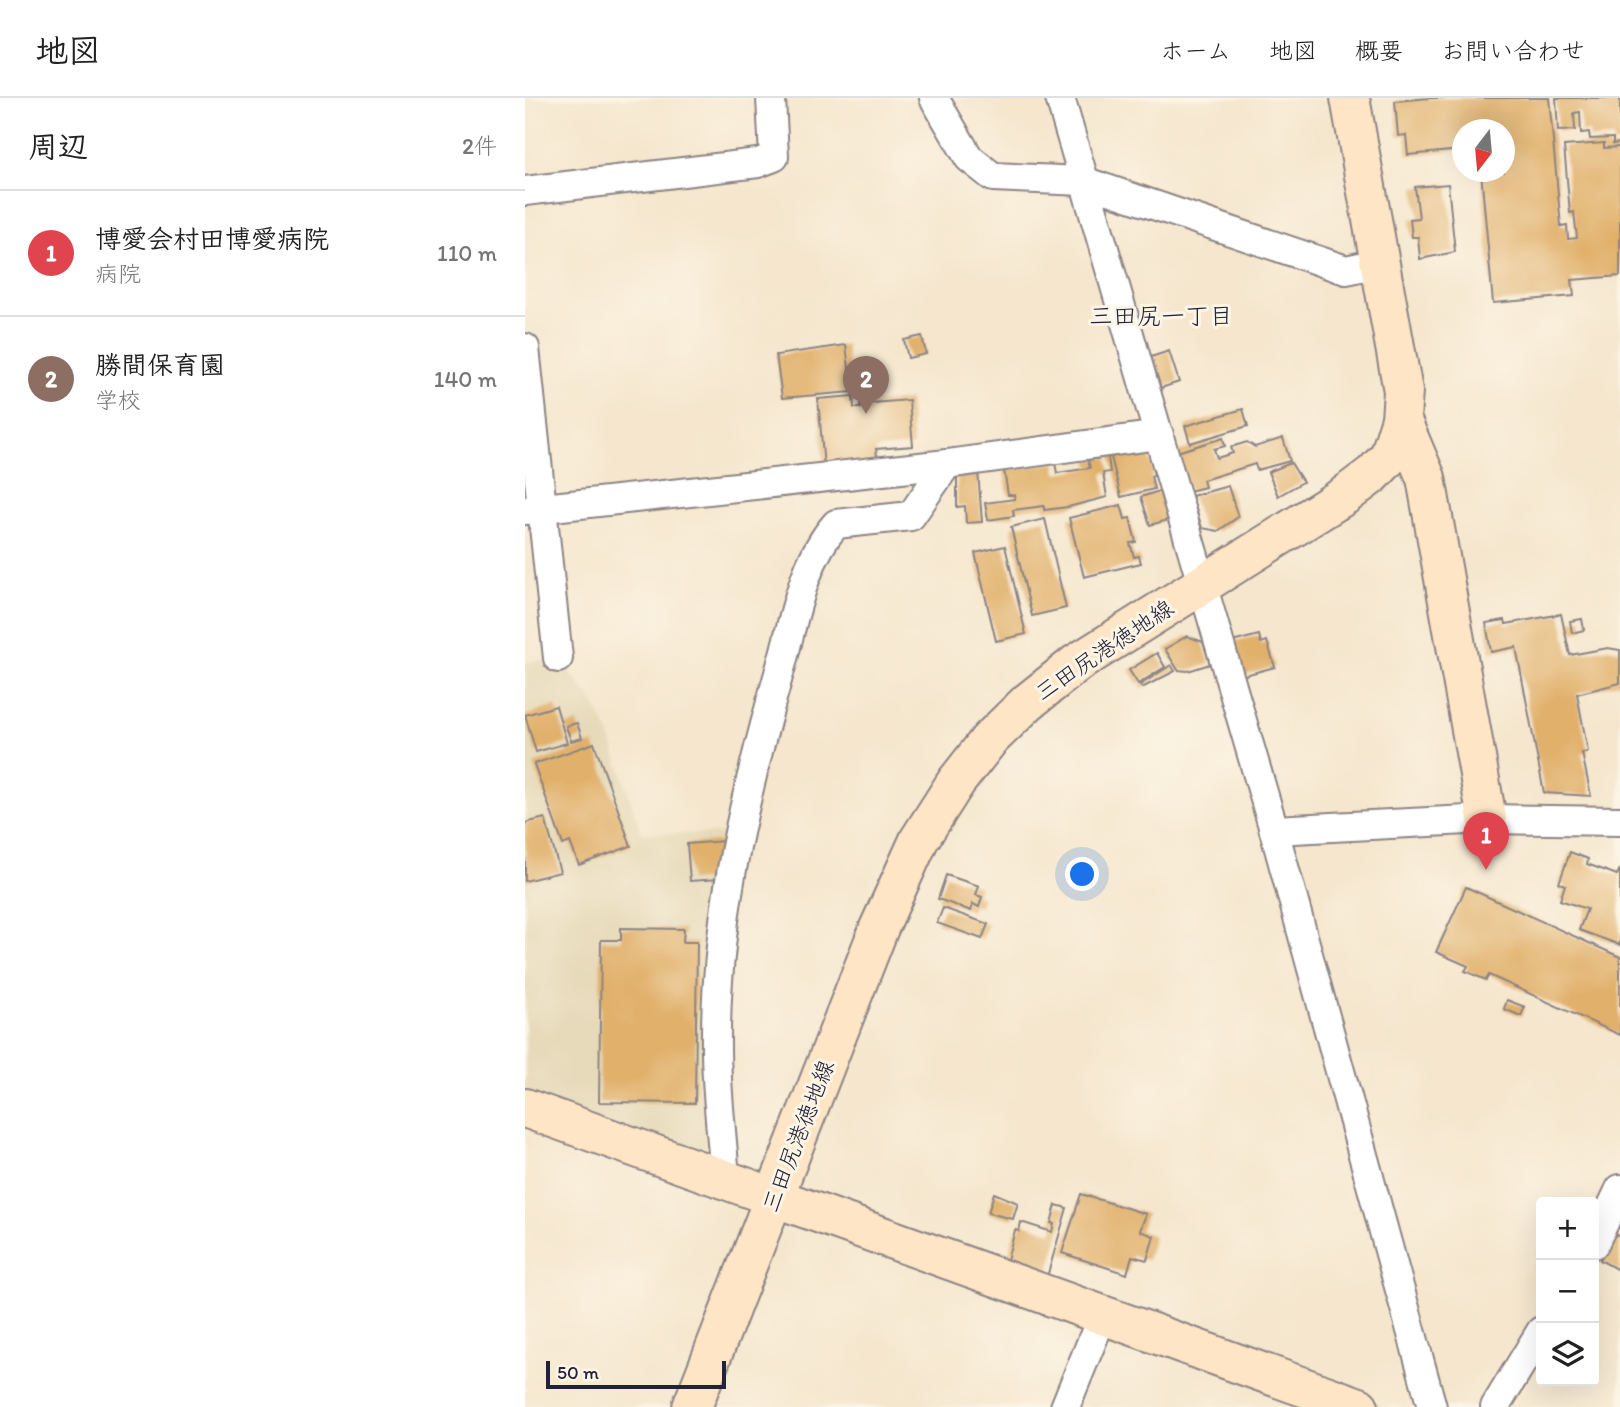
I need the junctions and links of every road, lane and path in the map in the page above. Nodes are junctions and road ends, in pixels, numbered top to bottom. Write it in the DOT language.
graph roads {
  1 [pos="771,98"];
  2 [pos="934,98"];
  3 [pos="1060,98"];
  4 [pos="1350,98"];
  5 [pos="1083,181"];
  6 [pos="525,191"];
  7 [pos="1379,262"];
  8 [pos="525,348"];
  9 [pos="1401,419"];
  10 [pos="1159,435"];
  11 [pos="947,464"];
  12 [pos="534,509"];
  13 [pos="1201,585"];
  14 [pos="558,658"];
  15 [pos="1487,819"];
  16 [pos="1620,821"];
  17 [pos="1274,830"];
  18 [pos="525,1108"];
  19 [pos="725,1180"];
  20 [pos="1620,1189"];
  21 [pos="775,1195"];
  22 [pos="1599,1233"];
  23 [pos="1103,1314"];
  24 [pos="1536,1339"];
  25 [pos="692,1407"];
  26 [pos="1065,1407"];
  27 [pos="1359,1407"];
  28 [pos="1432,1407"];
  29 [pos="1495,1407"];
  1 -- 6 [label="street"];
  2 -- 5 [label="street"];
  3 -- 5 [label="street"];
  4 -- 7 [label="main road, 三田尻港徳地線"];
  5 -- 7 [label="street"];
  5 -- 10 [label="street"];
  7 -- 9 [label="main road, 三田尻港徳地線"];
  8 -- 12 [label="street"];
  9 -- 13 [label="main road, 三田尻港徳地線"];
  9 -- 15 [label="main road"];
  10 -- 11 [label="street"];
  10 -- 13 [label="street"];
  11 -- 12 [label="street"];
  11 -- 19 [label="street"];
  12 -- 14 [label="street"];
  13 -- 17 [label="street"];
  13 -- 21 [label="main road, 三田尻港徳地線"];
  15 -- 16 [label="street"];
  15 -- 17 [label="street"];
  17 -- 28 [label="street"];
  18 -- 19 [label="main road"];
  19 -- 21 [label="main road"];
  20 -- 22 [label="street"];
  21 -- 23 [label="main road"];
  21 -- 25 [label="main road, 三田尻港徳地線"];
  23 -- 26 [label="street"];
  23 -- 27 [label="main road"];
  24 -- 29 [label="street"];
}
